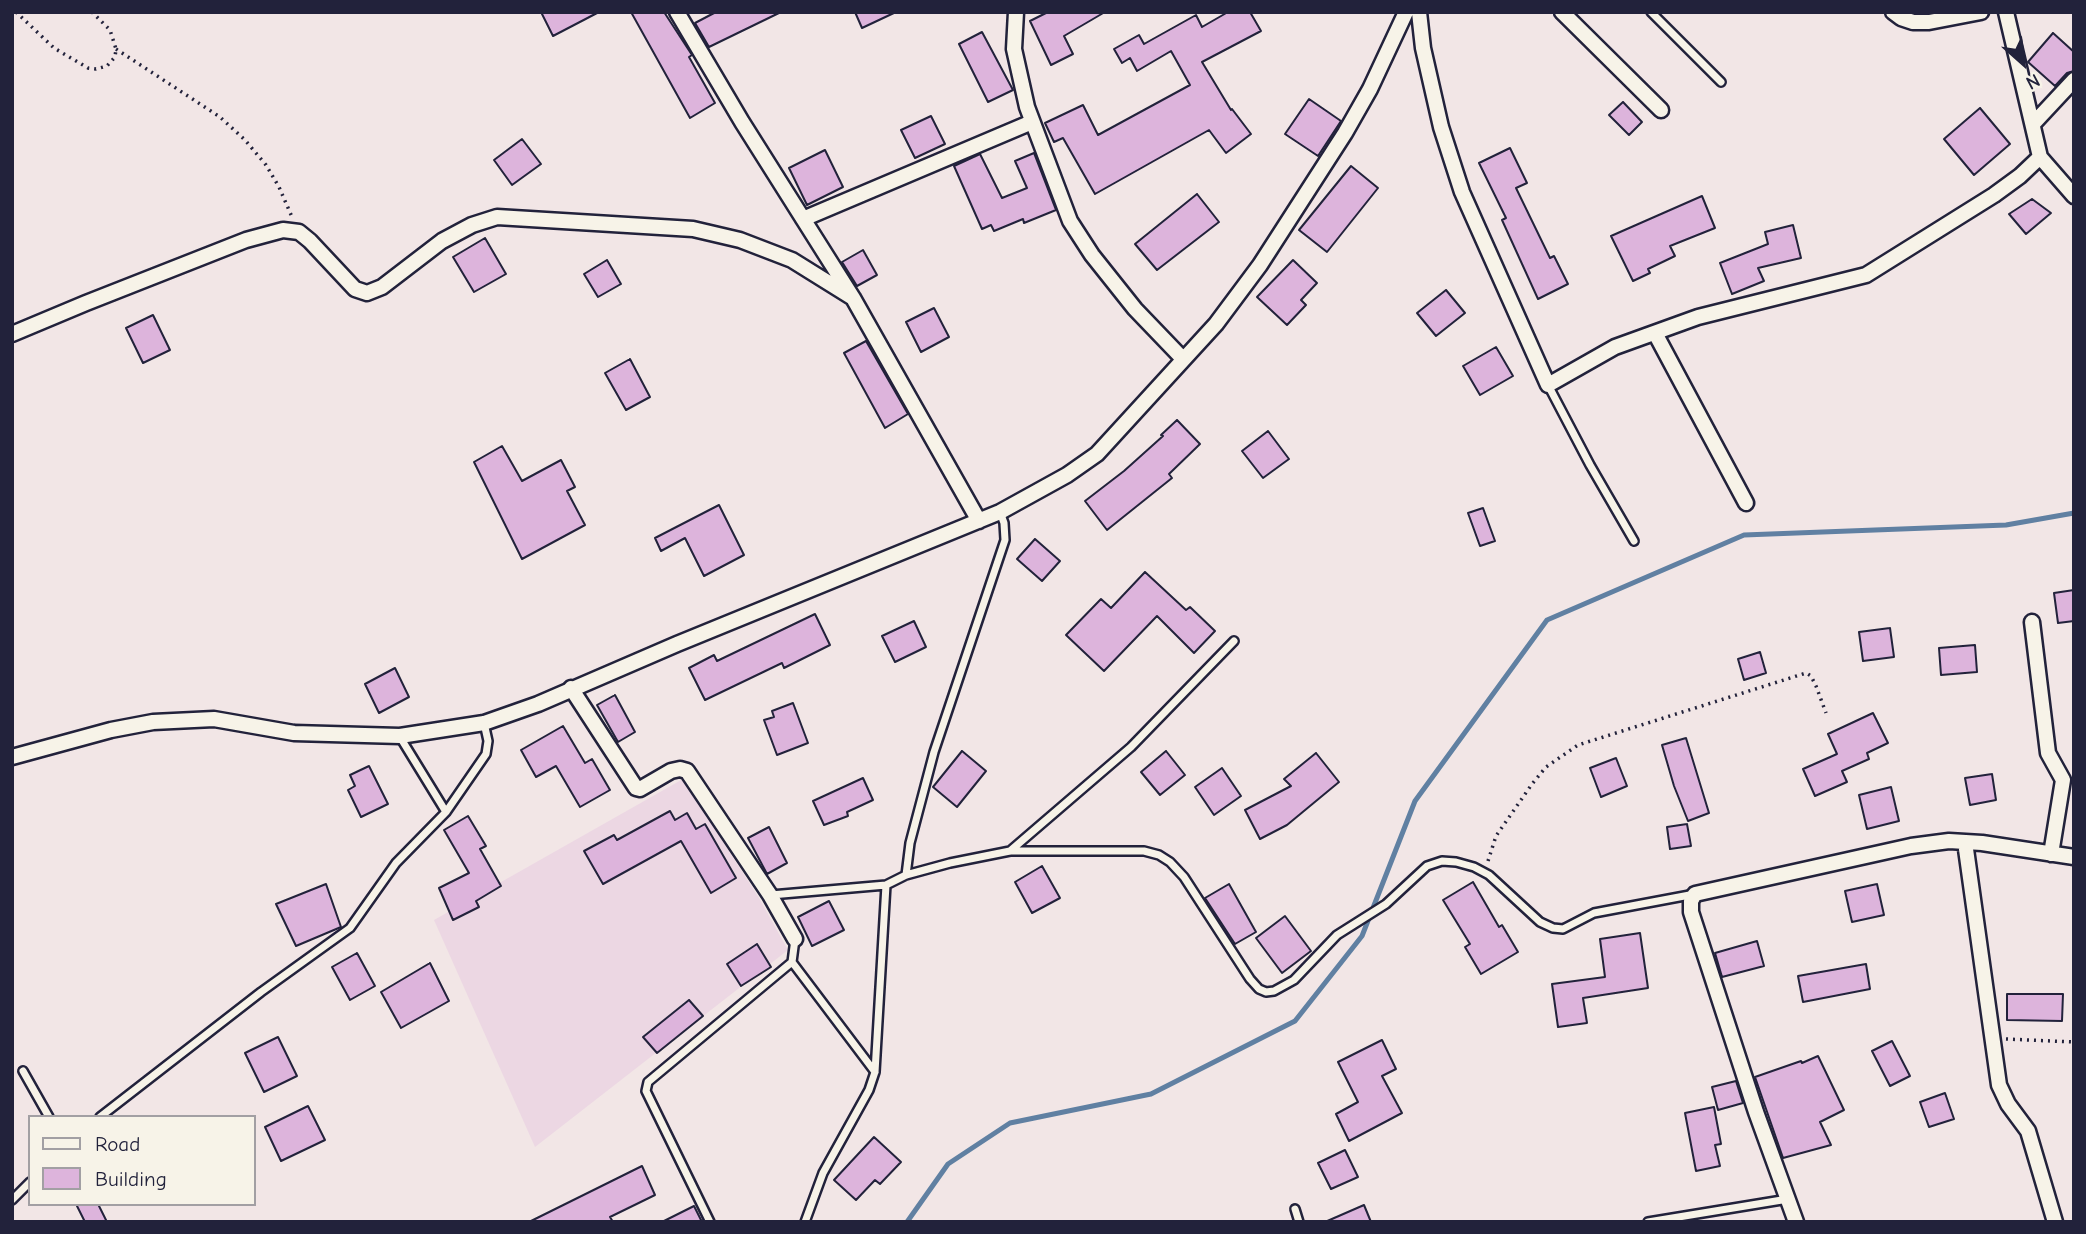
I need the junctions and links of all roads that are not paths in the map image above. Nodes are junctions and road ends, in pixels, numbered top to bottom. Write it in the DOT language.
graph roads {
  1 [pos="677,12"];
  2 [pos="1016,12"];
  3 [pos="1406,12"];
  4 [pos="1419,12"];
  5 [pos="1562,12"];
  6 [pos="1651,12"];
  7 [pos="1893,12"];
  8 [pos="1981,12"];
  9 [pos="2006,12"];
  10 [pos="2074,80"];
  11 [pos="1721,82"];
  12 [pos="1661,110"];
  13 [pos="1032,122"];
  14 [pos="2032,124"];
  15 [pos="2040,157"];
  16 [pos="2074,196"];
  17 [pos="803,219"];
  18 [pos="853,298"];
  19 [pos="1655,333"];
  20 [pos="12,334"];
  21 [pos="1183,359"];
  22 [pos="1548,385"];
  23 [pos="1746,503"];
  24 [pos="1000,512"];
  25 [pos="979,520"];
  26 [pos="1634,541"];
  27 [pos="2032,622"];
  28 [pos="1234,641"];
  29 [pos="571,688"];
  30 [pos="484,723"];
  31 [pos="400,736"];
  32 [pos="12,757"];
  33 [pos="2068,780"];
  34 [pos="446,812"];
  35 [pos="1965,842"];
  36 [pos="1010,852"];
  37 [pos="2052,854"];
  38 [pos="2074,857"];
  39 [pos="906,875"];
  40 [pos="886,885"];
  41 [pos="1695,894"];
  42 [pos="770,895"];
  43 [pos="796,939"];
  44 [pos="792,961"];
  45 [pos="23,1071"];
  46 [pos="875,1072"];
  47 [pos="49,1115"];
  48 [pos="103,1115"];
  49 [pos="28,1184"];
  50 [pos="1789,1199"];
  51 [pos="12,1200"];
  52 [pos="1295,1209"];
  53 [pos="710,1222"];
  54 [pos="805,1222"];
  55 [pos="1299,1222"];
  56 [pos="1648,1222"];
  57 [pos="1796,1222"];
  58 [pos="2055,1222"];
  1 -- 17 [label="street"];
  2 -- 13 [label="street"];
  3 -- 21 [label="street"];
  4 -- 22 [label="street"];
  5 -- 12 [label="street"];
  6 -- 11 [label="lane"];
  7 -- 8 [label="street"];
  9 -- 14 [label="street"];
  10 -- 14 [label="street"];
  13 -- 17 [label="street"];
  13 -- 21 [label="street"];
  14 -- 15 [label="street"];
  15 -- 16 [label="street"];
  15 -- 19 [label="street"];
  17 -- 18 [label="street"];
  18 -- 20 [label="street"];
  18 -- 25 [label="street"];
  19 -- 22 [label="street"];
  19 -- 23 [label="street"];
  21 -- 24 [label="street"];
  22 -- 26 [label="lane"];
  24 -- 25 [label="street"];
  24 -- 39 [label="lane"];
  25 -- 29 [label="street"];
  27 -- 33 [label="street"];
  28 -- 36 [label="lane"];
  29 -- 30 [label="street"];
  29 -- 42 [label="street"];
  30 -- 31 [label="street"];
  30 -- 34 [label="lane"];
  31 -- 32 [label="street"];
  31 -- 34 [label="lane"];
  33 -- 37 [label="street"];
  34 -- 48 [label="lane"];
  35 -- 37 [label="street"];
  35 -- 41 [label="street"];
  35 -- 58 [label="street"];
  36 -- 39 [label="lane"];
  36 -- 41 [label="lane"];
  37 -- 38 [label="street"];
  39 -- 40 [label="lane"];
  40 -- 42 [label="lane"];
  40 -- 46 [label="lane"];
  41 -- 50 [label="street"];
  42 -- 43 [label="street"];
  43 -- 44 [label="lane"];
  44 -- 46 [label="lane"];
  44 -- 53 [label="lane"];
  45 -- 47 [label="lane"];
  46 -- 54 [label="lane"];
  49 -- 51 [label="lane"];
  50 -- 56 [label="lane"];
  50 -- 57 [label="street"];
  52 -- 55 [label="lane"];
}
